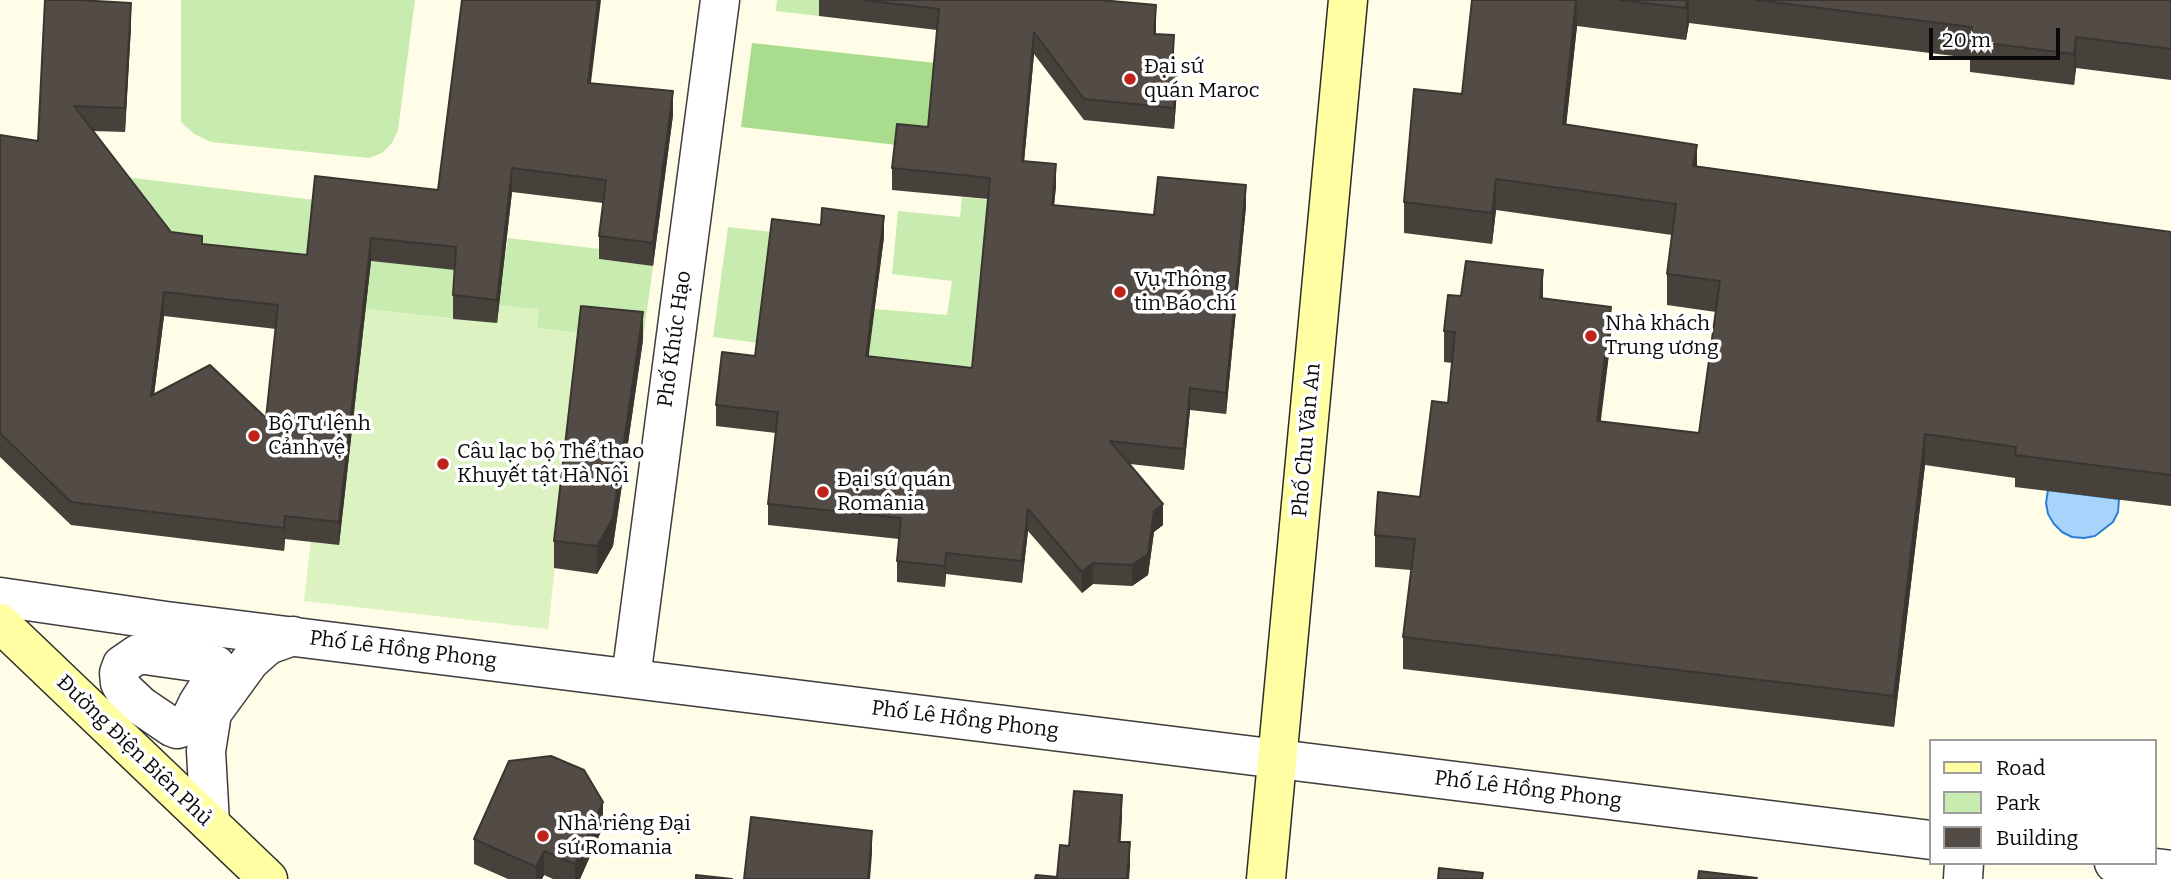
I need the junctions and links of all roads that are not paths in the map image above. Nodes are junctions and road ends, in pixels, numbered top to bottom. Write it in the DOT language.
graph roads {
  1 [pos="720,0"];
  2 [pos="1348,0"];
  3 [pos="0,597"];
  4 [pos="0,623"];
  5 [pos="293,636"];
  6 [pos="631,678"];
  7 [pos="1277,759"];
  8 [pos="210,823"];
  9 [pos="1930,840"];
  10 [pos="2130,865"];
  11 [pos="2171,870"];
  12 [pos="268,879"];
  13 [pos="1266,879"];
  1 -- 6 [label="street, Phố Khúc Hạo"];
  2 -- 7 [label="main road, Phố Chu Văn An"];
  3 -- 5 [label="street, Phố Lê Hồng Phong"];
  4 -- 8 [label="main road, Đường Điện Biên Phủ"];
  5 -- 6 [label="street, Phố Lê Hồng Phong"];
  5 -- 8 [label="street"];
  6 -- 7 [label="street, Phố Lê Hồng Phong"];
  7 -- 9 [label="street, Phố Lê Hồng Phong"];
  7 -- 13 [label="main road, Phố Chu Văn An"];
  8 -- 12 [label="main road, Đường Điện Biên Phủ"];
  10 -- 11 [label="street"];
}
